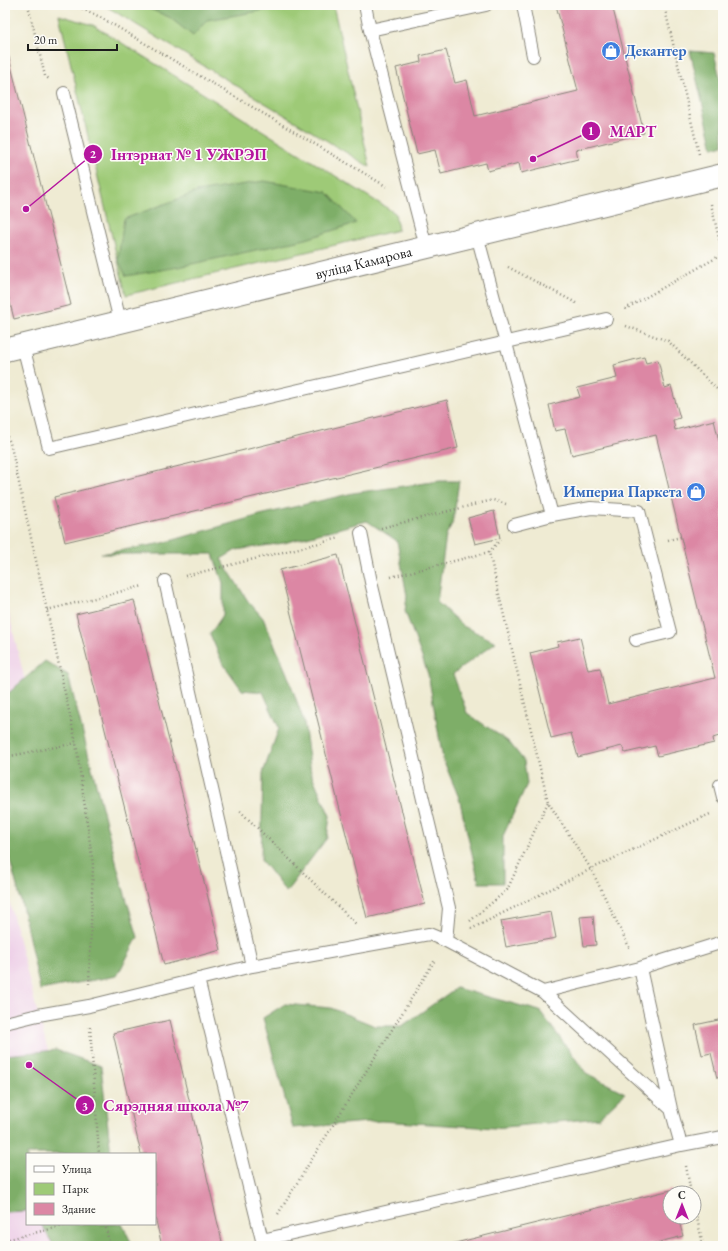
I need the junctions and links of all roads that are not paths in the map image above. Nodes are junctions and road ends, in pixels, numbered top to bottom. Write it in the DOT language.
graph roads {
  1 [pos="365,5"];
  2 [pos="486,5"];
  3 [pos="523,5"];
  4 [pos="370,30"];
  5 [pos="533,56"];
  6 [pos="64,93"];
  7 [pos="714,177"];
  8 [pos="477,235"];
  9 [pos="426,247"];
  10 [pos="606,319"];
  11 [pos="120,321"];
  12 [pos="505,342"];
  13 [pos="14,348"];
  14 [pos="552,515"];
  15 [pos="514,525"];
  16 [pos="361,533"];
  17 [pos="165,581"];
  18 [pos="636,640"];
  19 [pos="720,784"];
  20 [pos="723,796"];
  21 [pos="446,941"];
  22 [pos="723,942"];
  23 [pos="252,966"];
  24 [pos="640,968"];
  25 [pos="198,979"];
  26 [pos="543,992"];
  27 [pos="5,1023"];
  28 [pos="671,1109"];
  29 [pos="723,1137"];
  30 [pos="681,1146"];
  1 -- 4 [label="lane"];
  2 -- 4 [label="lane"];
  3 -- 5 [label="lane"];
  4 -- 9 [label="lane"];
  6 -- 11 [label="lane"];
  7 -- 8 [label="street, вуліца Камарова"];
  8 -- 9 [label="street, вуліца Камарова"];
  8 -- 12 [label="lane"];
  9 -- 11 [label="street, вуліца Камарова"];
  10 -- 12 [label="lane"];
  11 -- 13 [label="street, вуліца Камарова"];
  12 -- 13 [label="lane"];
  12 -- 14 [label="lane"];
  14 -- 15 [label="lane"];
  14 -- 18 [label="lane"];
  16 -- 21 [label="lane"];
  17 -- 23 [label="lane"];
  19 -- 20 [label="lane"];
  21 -- 23 [label="lane"];
  21 -- 26 [label="lane"];
  22 -- 24 [label="lane"];
  23 -- 25 [label="lane"];
  24 -- 26 [label="lane"];
  24 -- 28 [label="lane"];
  25 -- 27 [label="lane"];
  25 -- 30 [label="lane"];
  26 -- 28 [label="lane"];
  28 -- 30 [label="lane"];
  29 -- 30 [label="lane"];
}
